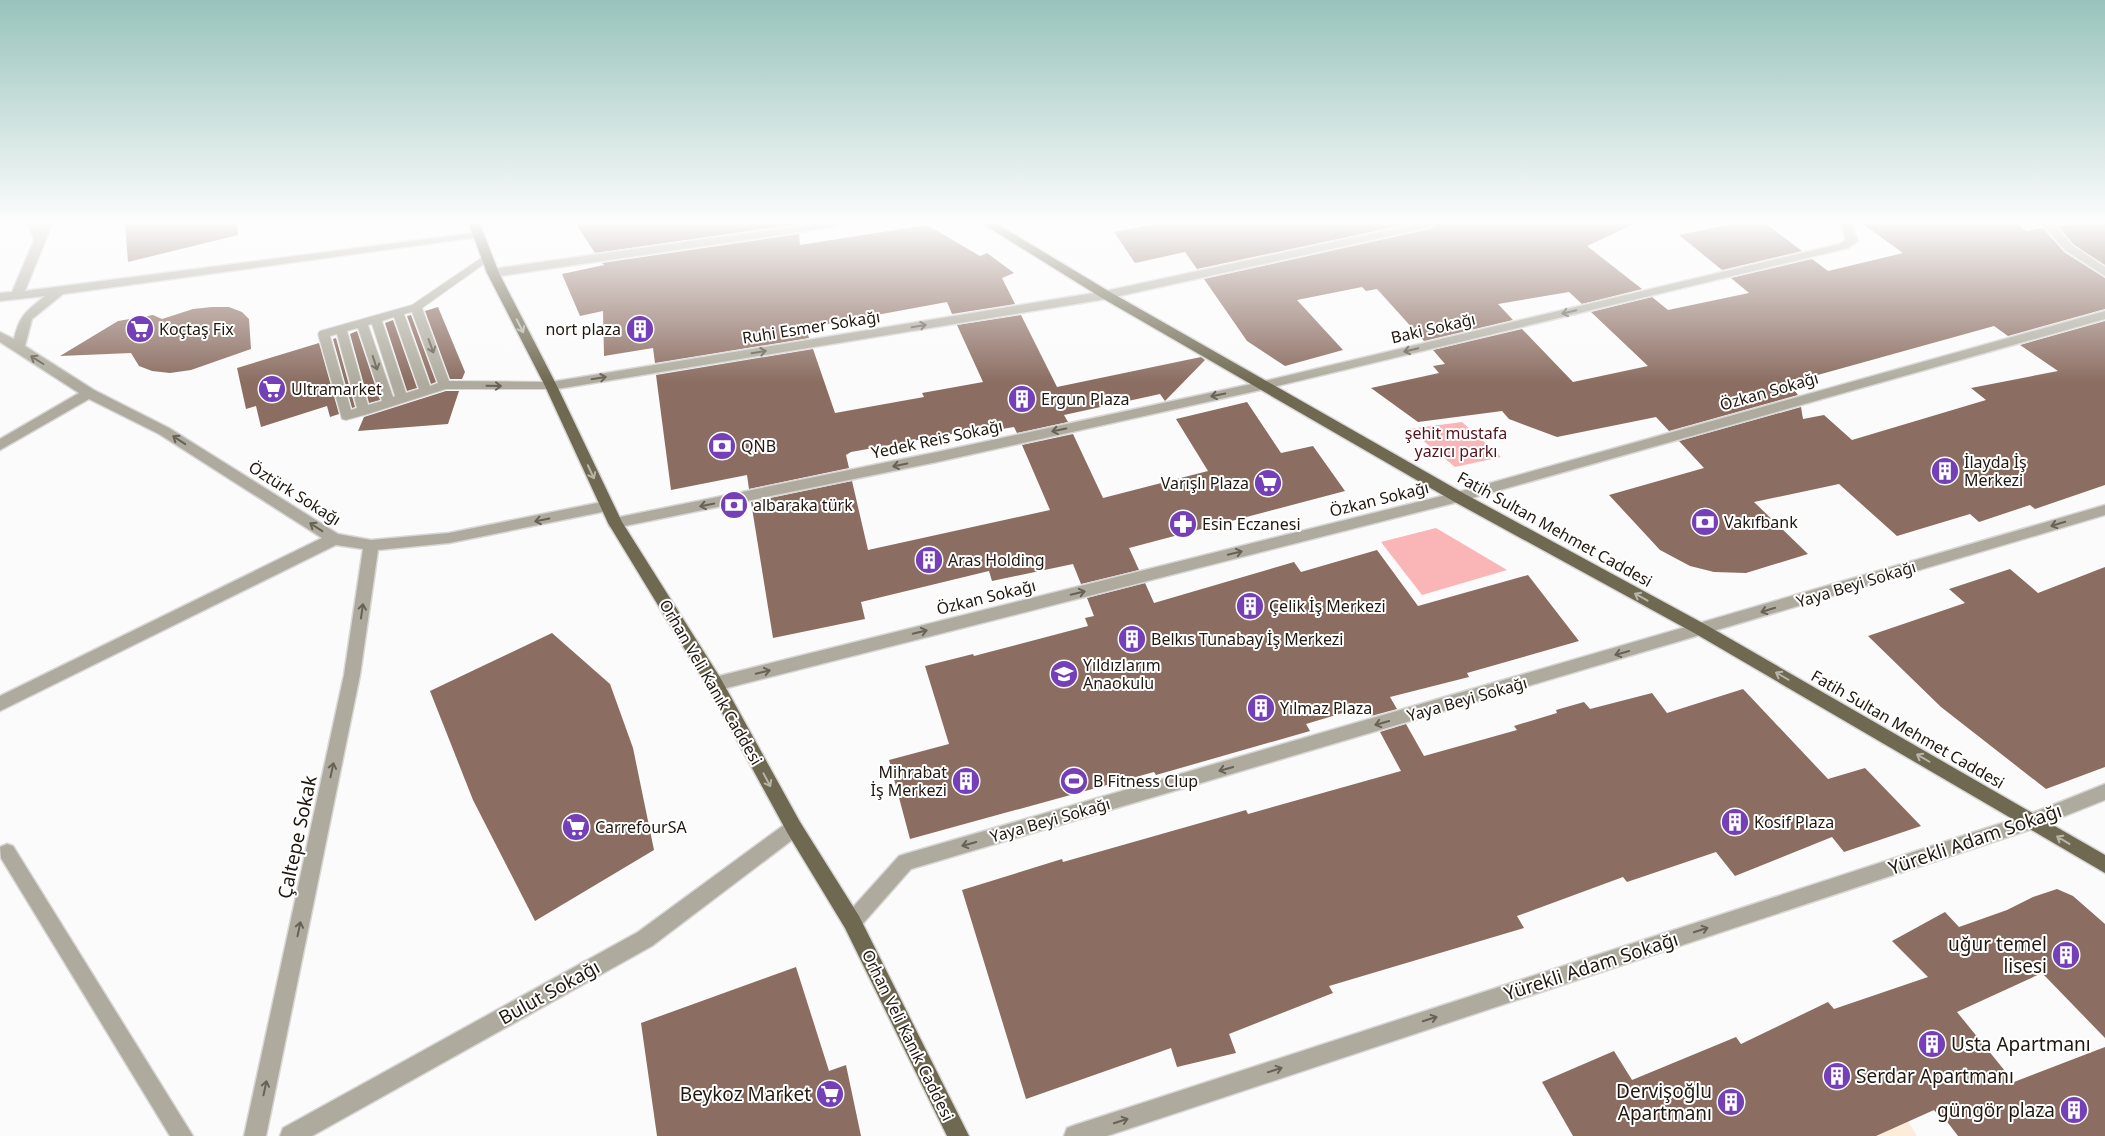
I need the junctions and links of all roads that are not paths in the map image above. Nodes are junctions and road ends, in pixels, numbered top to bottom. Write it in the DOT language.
graph roads {
  1 [pos="24,277"];
  2 [pos="153,277"];
  3 [pos="469,277"];
  4 [pos="496,277"];
  5 [pos="1077,277"];
  6 [pos="1185,277"];
  7 [pos="1715,277"];
  8 [pos="59,291"];
  9 [pos="1106,294"];
  10 [pos="17,295"];
  11 [pos="0,297"];
  12 [pos="416,307"];
  13 [pos="398,313"];
  14 [pos="2105,315"];
  15 [pos="376,319"];
  16 [pos="362,323"];
  17 [pos="341,329"];
  18 [pos="0,336"];
  19 [pos="18,348"];
  20 [pos="445,385"];
  21 [pos="1265,385"];
  22 [pos="551,386"];
  23 [pos="426,391"];
  24 [pos="89,393"];
  25 [pos="402,399"];
  26 [pos="389,403"];
  27 [pos="364,411"];
  28 [pos="0,445"];
  29 [pos="1458,497"];
  30 [pos="607,506"];
  31 [pos="2105,510"];
  32 [pos="615,524"];
  33 [pos="334,539"];
  34 [pos="372,545"];
  35 [pos="1702,630"];
  36 [pos="715,684"];
  37 [pos="0,704"];
  38 [pos="2105,792"];
  39 [pos="2032,821"];
  40 [pos="794,828"];
  41 [pos="7,852"];
  42 [pos="2105,865"];
  43 [pos="852,922"];
  44 [pos="182,1136"];
  45 [pos="255,1136"];
  46 [pos="291,1136"];
  47 [pos="958,1136"];
  48 [pos="1075,1136"];
  1 -- 10 [label="street"];
  2 -- 8 [label="street"];
  3 -- 12 [label="lane"];
  4 -- 22 [label="main road, Orhan Veli Kanık Caddesi, one-way"];
  5 -- 9 [label="main road, Fatih Sultan Mehmet Caddesi"];
  6 -- 9 [label="street, Ruhi Esmer Sokağı"];
  7 -- 21 [label="street, Baki Sokağı, one-way"];
  8 -- 10 [label="street"];
  8 -- 19 [label="street"];
  9 -- 21 [label="main road, Fatih Sultan Mehmet Caddesi"];
  22 -- 9 [label="street, Ruhi Esmer Sokağı, one-way"];
  10 -- 11 [label="street"];
  12 -- 13 [label="lane"];
  12 -- 20 [label="lane, one-way"];
  13 -- 15 [label="lane"];
  13 -- 23 [label="lane"];
  14 -- 29 [label="street, Özkan Sokağı"];
  15 -- 16 [label="lane"];
  15 -- 25 [label="lane"];
  16 -- 17 [label="lane"];
  16 -- 26 [label="lane, one-way"];
  17 -- 27 [label="lane"];
  17 -- 27 [label="lane"];
  18 -- 19 [label="street, Öztürk Sokağı"];
  24 -- 19 [label="street, Öztürk Sokağı, one-way"];
  20 -- 22 [label="lane, one-way"];
  20 -- 23 [label="lane"];
  21 -- 29 [label="main road, Fatih Sultan Mehmet Caddesi"];
  21 -- 32 [label="street, Yedek Reis Sokağı, one-way"];
  22 -- 30 [label="main road, Orhan Veli Kanık Caddesi, one-way"];
  23 -- 25 [label="lane"];
  24 -- 28 [label="street"];
  33 -- 24 [label="street, Öztürk Sokağı, one-way"];
  25 -- 26 [label="lane"];
  26 -- 27 [label="lane"];
  35 -- 29 [label="main road, Fatih Sultan Mehmet Caddesi, one-way"];
  36 -- 29 [label="street, Özkan Sokağı, one-way"];
  30 -- 32 [label="main road, Orhan Veli Kanık Caddesi"];
  30 -- 34 [label="street, Öztürk Sokağı, one-way"];
  31 -- 35 [label="street, Yaya Beyi Sokağı, one-way"];
  32 -- 36 [label="main road, Orhan Veli Kanık Caddesi"];
  33 -- 34 [label="street, Öztürk Sokağı"];
  33 -- 37 [label="street"];
  45 -- 34 [label="street, Çaltepe Sokak, one-way"];
  39 -- 35 [label="main road, Fatih Sultan Mehmet Caddesi, one-way"];
  35 -- 43 [label="street, Yaya Beyi Sokağı, one-way"];
  36 -- 40 [label="main road, Orhan Veli Kanık Caddesi, one-way"];
  38 -- 39 [label="street, Yürekli Adam Sokağı"];
  42 -- 39 [label="main road, Fatih Sultan Mehmet Caddesi, one-way"];
  48 -- 39 [label="street, Yürekli Adam Sokağı, one-way"];
  40 -- 43 [label="main road, Orhan Veli Kanık Caddesi"];
  40 -- 46 [label="street, Bulut Sokağı"];
  41 -- 44 [label="street"];
  43 -- 47 [label="main road, Orhan Veli Kanık Caddesi"];
}
